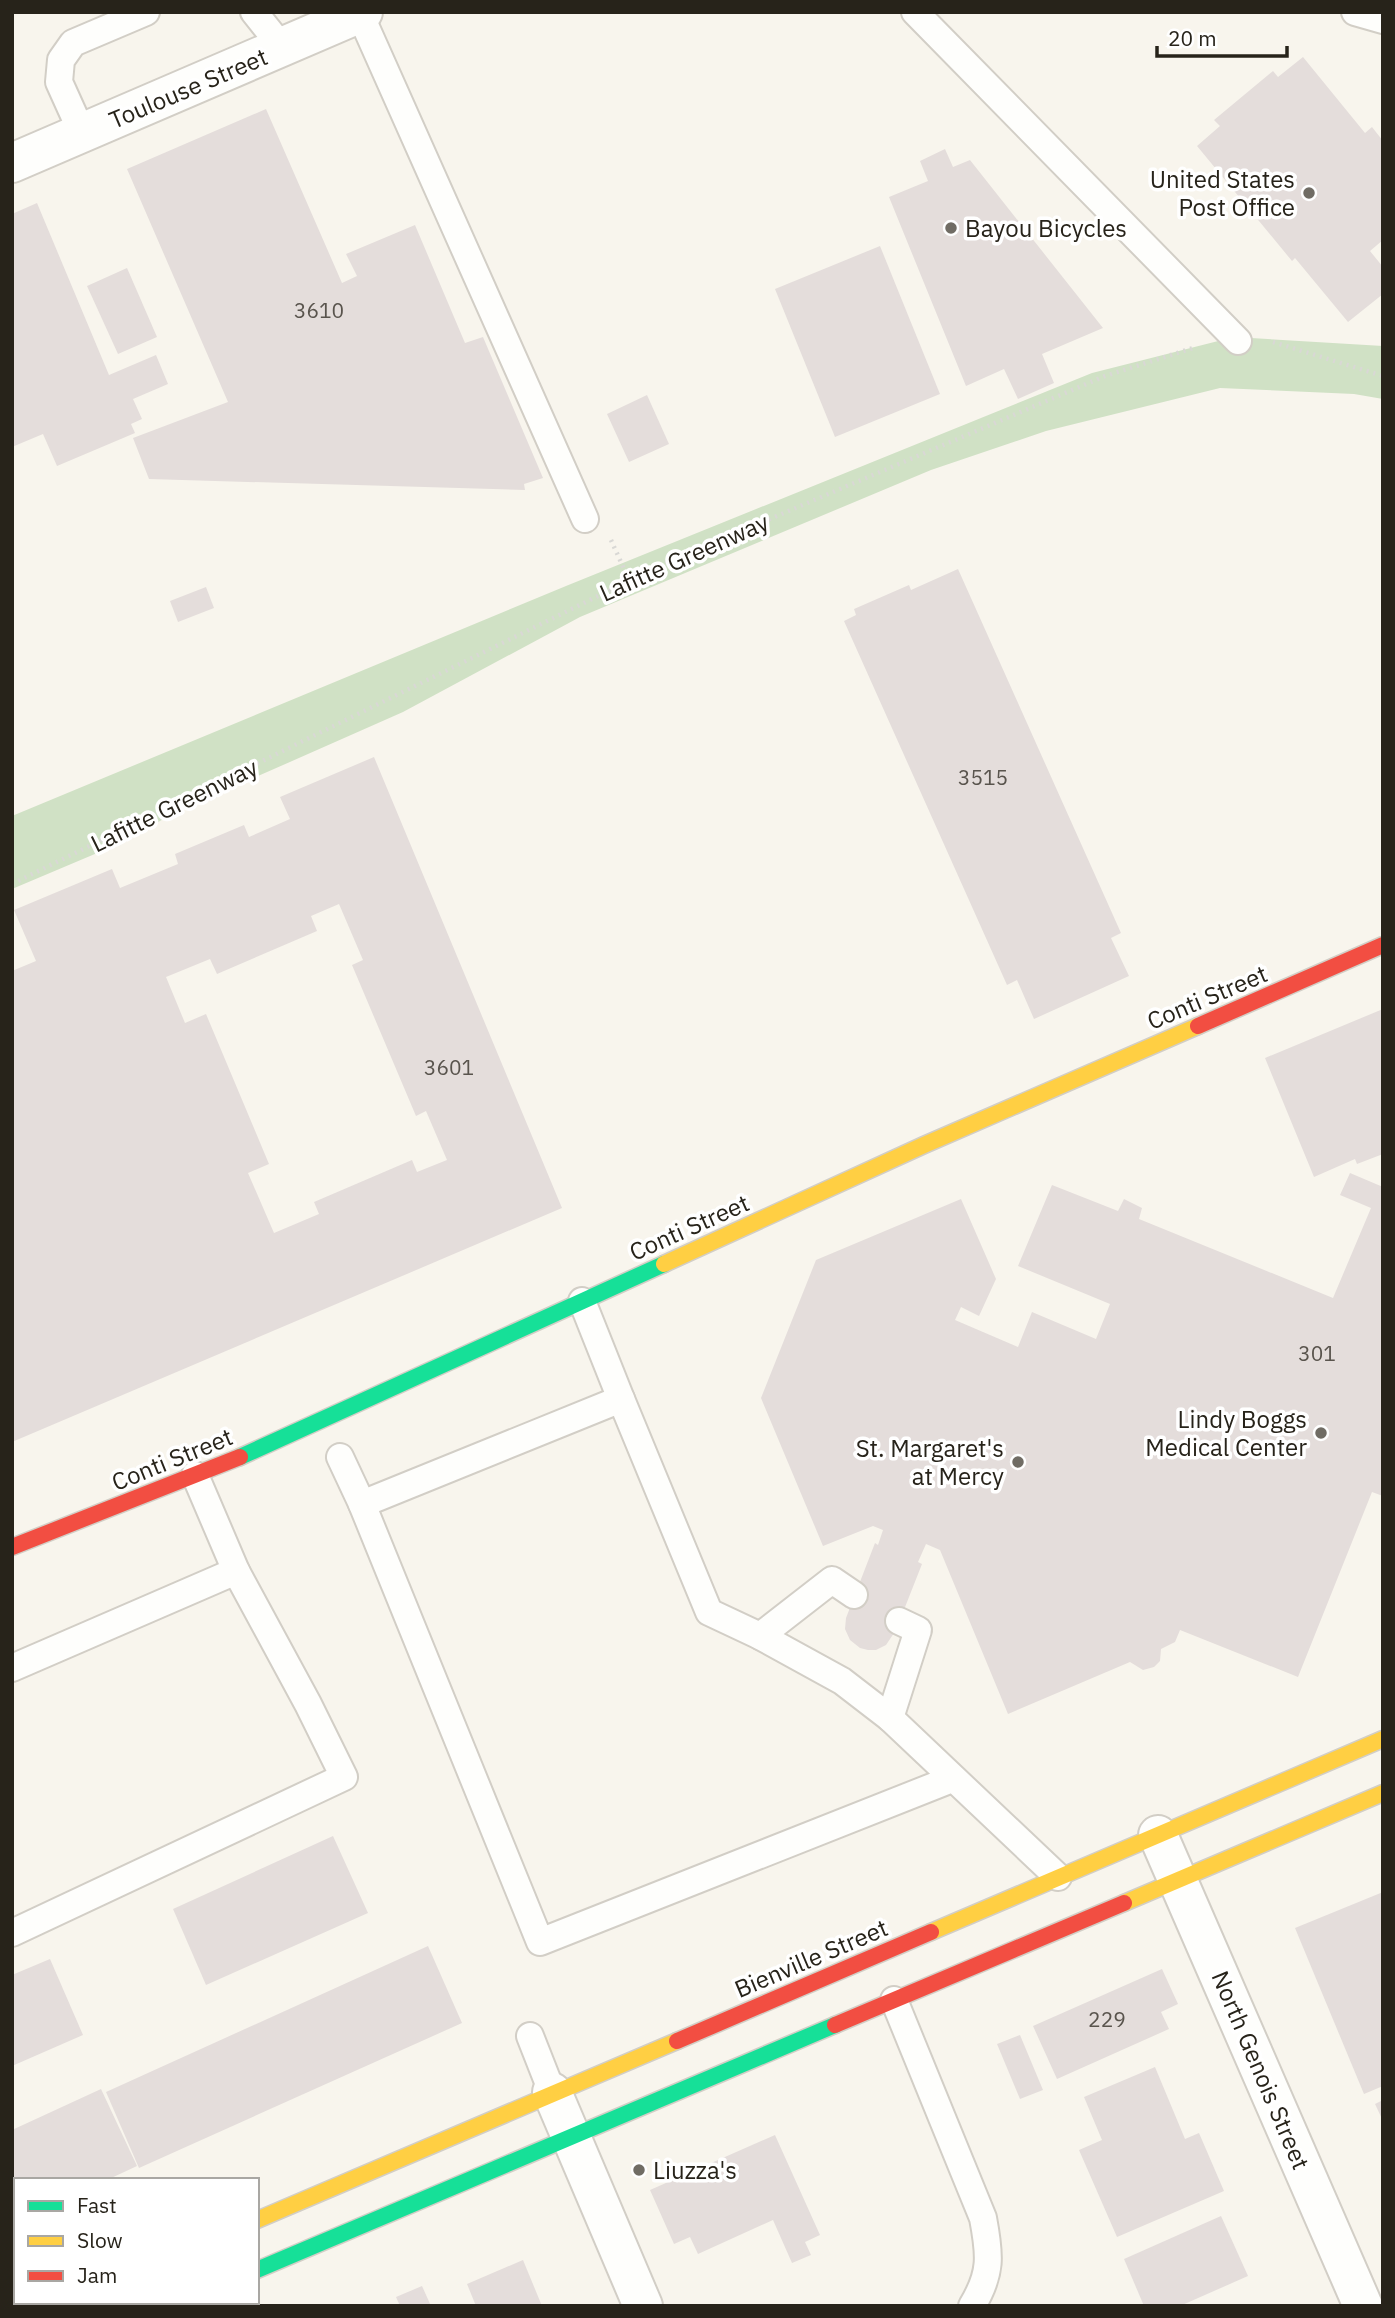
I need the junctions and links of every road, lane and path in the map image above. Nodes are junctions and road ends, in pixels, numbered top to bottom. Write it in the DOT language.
graph roads {
  1 [pos="146,12"];
  2 [pos="254,12"];
  3 [pos="915,12"];
  4 [pos="1355,12"];
  5 [pos="362,13"];
  6 [pos="1383,20"];
  7 [pos="282,47"];
  8 [pos="82,133"];
  9 [pos="12,163"];
  10 [pos="1238,341"];
  11 [pos="1383,376"];
  12 [pos="585,519"];
  13 [pos="12,884"];
  14 [pos="1383,945"];
  15 [pos="582,1301"];
  16 [pos="621,1399"];
  17 [pos="340,1457"];
  18 [pos="195,1475"];
  19 [pos="362,1504"];
  20 [pos="12,1547"];
  21 [pos="236,1571"];
  22 [pos="855,1595"];
  23 [pos="899,1621"];
  24 [pos="760,1636"];
  25 [pos="12,1668"];
  26 [pos="890,1718"];
  27 [pos="1383,1739"];
  28 [pos="953,1779"];
  29 [pos="1383,1793"];
  30 [pos="1158,1835"];
  31 [pos="1058,1877"];
  32 [pos="1179,1881"];
  33 [pos="12,1933"];
  34 [pos="894,2000"];
  35 [pos="530,2036"];
  36 [pos="552,2092"];
  37 [pos="570,2136"];
  38 [pos="259,2219"];
  39 [pos="259,2269"];
  40 [pos="643,2306"];
  41 [pos="972,2306"];
  42 [pos="1363,2306"];
  1 -- 8 [label="lane"];
  2 -- 7 [label="lane"];
  3 -- 10 [label="lane"];
  4 -- 6 [label="lane"];
  5 -- 7 [label="street, Toulouse Street"];
  5 -- 12 [label="lane"];
  7 -- 8 [label="street, Toulouse Street"];
  8 -- 9 [label="street, Toulouse Street"];
  10 -- 11 [label="path, Lafitte Greenway"];
  10 -- 13 [label="path, Lafitte Greenway"];
  14 -- 15 [label="street, Conti Street"];
  15 -- 16 [label="lane"];
  15 -- 18 [label="street, Conti Street"];
  16 -- 19 [label="lane"];
  16 -- 24 [label="lane"];
  17 -- 19 [label="lane"];
  18 -- 20 [label="street, Conti Street"];
  18 -- 21 [label="lane"];
  19 -- 28 [label="lane"];
  21 -- 25 [label="lane"];
  21 -- 33 [label="lane"];
  22 -- 24 [label="lane"];
  23 -- 26 [label="lane"];
  24 -- 26 [label="lane"];
  26 -- 28 [label="lane"];
  27 -- 30 [label="street, Bienville Street"];
  28 -- 31 [label="lane"];
  29 -- 32 [label="street"];
  30 -- 31 [label="street, Bienville Street"];
  30 -- 32 [label="street, North Genois Street"];
  31 -- 36 [label="street, Bienville Street"];
  32 -- 34 [label="street"];
  32 -- 42 [label="street, North Genois Street"];
  34 -- 37 [label="street"];
  34 -- 41 [label="lane"];
  35 -- 36 [label="lane"];
  36 -- 37 [label="street"];
  36 -- 38 [label="street, Bienville Street"];
  37 -- 39 [label="street"];
  37 -- 40 [label="street"];
}
